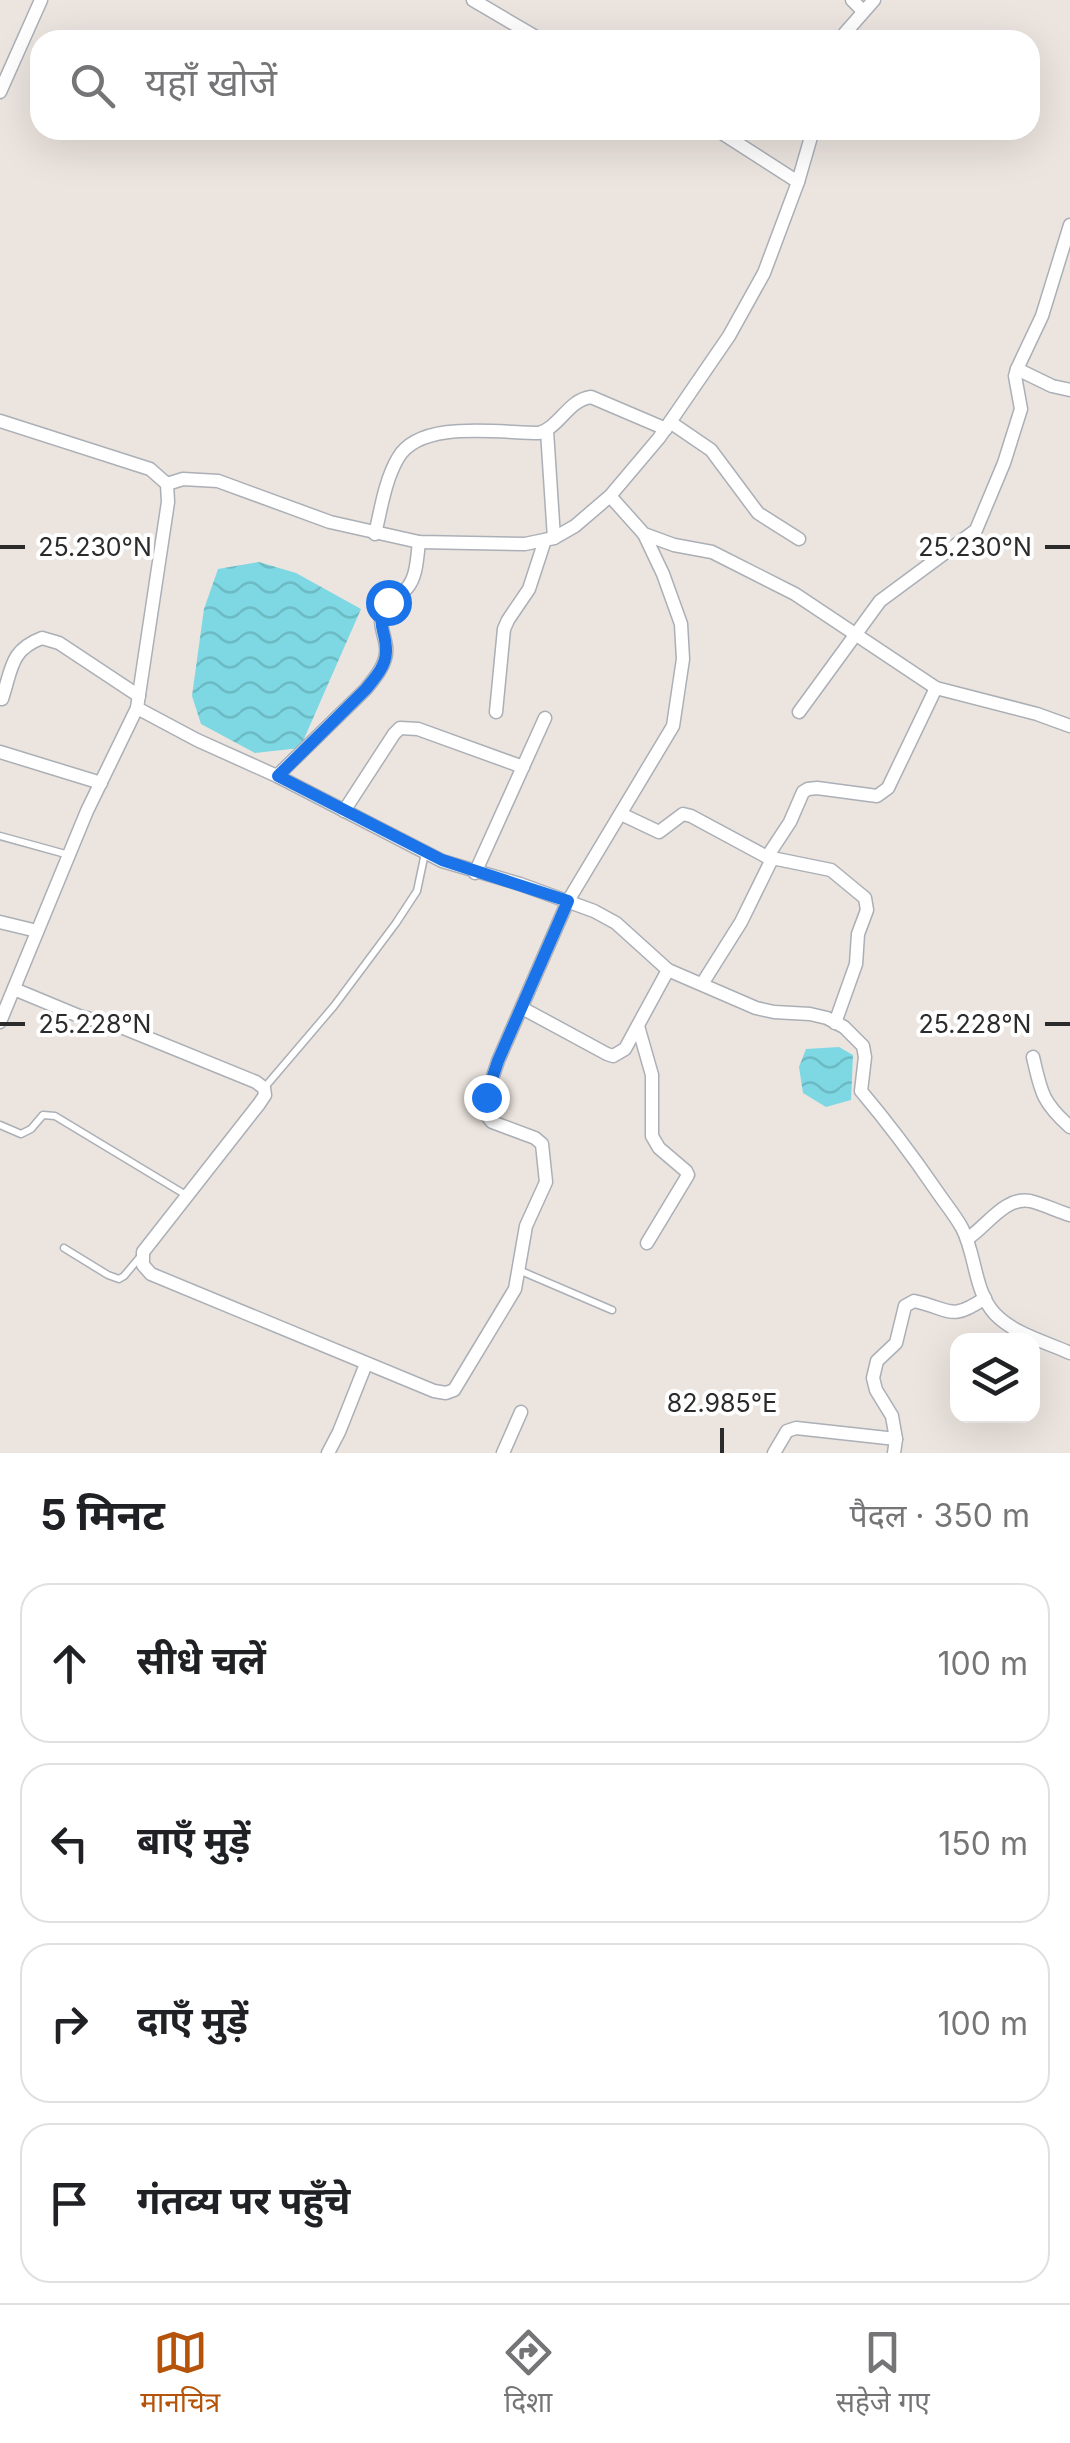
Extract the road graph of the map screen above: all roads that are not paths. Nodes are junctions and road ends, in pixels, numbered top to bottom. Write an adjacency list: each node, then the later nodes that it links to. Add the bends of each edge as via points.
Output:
1 (42, 0): 7 (street)
2 (472, 0): 5 (street)
3 (852, 0): 4 (street)
4 (869, 5): 6 (street)
5 (524, 30)
6 (850, 30)
7 (0, 92)
8 (733, 140): 10 (street)
9 (810, 140): 10 (street)
10 (798, 182): 15 (street, via 764,273)
11 (1070, 225): 12 (street, via 1042,316)
12 (1016, 369): 13 (street); 24 (street, via 1021,409 971,534 888,594)
13 (1070, 390)
14 (0, 421): 17 (street, via 150,469)
15 (668, 425): 16 (street, via 591,397); 18 (street); 22 (street, via 711,450 758,513)
16 (547, 430): 19 (street, via 449,433 410,443 391,475); 21 (street)
17 (166, 484): 19 (street, via 218,481); 27 (street)
18 (610, 496): 20 (street); 21 (street)
19 (375, 534): 23 (street)
20 (644, 534): 24 (street, via 728,559); 37 (street, via 681,624 683,659 673,726)
21 (549, 539): 23 (street); 28 (street, via 504,629)
22 (799, 539)
23 (418, 542): 34 (street, via 410,584 383,610 387,649 378,674)
24 (855, 633): 25 (street); 29 (street)
25 (936, 688): 31 (street); 41 (street, via 888,788 877,796 808,788)
26 (2, 698): 27 (street, via 20,650 42,638 59,643)
27 (138, 702): 34 (street, via 197,740); 35 (street)
28 (496, 712)
29 (799, 712)
30 (545, 718): 33 (street)
31 (1070, 726)
32 (0, 752): 35 (street)
33 (523, 767): 36 (street, via 400,728); 42 (street)
34 (278, 776): 36 (street)
35 (101, 783): 40 (street)
36 (344, 810): 39 (street)
37 (620, 814): 41 (street, via 659,832 683,814 691,816); 43 (street)
38 (0, 836): 40 (lane)
39 (425, 853): 42 (street); 54 (lane, via 417,891 396,923)
40 (69, 855): 45 (street)
41 (769, 858): 47 (street, via 742,922); 51 (street, via 831,870 865,898 856,964)
42 (475, 872): 43 (street)
43 (568, 901): 46 (street, via 616,923); 49 (street)
44 (0, 922): 45 (street)
45 (37, 932): 48 (street)
46 (668, 970): 47 (street); 52 (street)
47 (702, 984): 51 (street, via 756,1008)
48 (14, 988): 50 (street); 54 (street)
49 (522, 1008): 52 (street, via 614,1056); 63 (street, via 484,1107 492,1122 535,1138 544,1152 546,1182 526,1226)
50 (0, 1022)
51 (835, 1023): 59 (street, via 863,1046 861,1091 961,1227)
52 (638, 1026): 60 (street, via 652,1075 652,1136 688,1175)
53 (1033, 1057): 56 (street, via 1041,1095)
54 (264, 1088): 57 (street, via 260,1104)
55 (0, 1125): 57 (lane, via 21,1134 43,1115 55,1116)
56 (1070, 1127)
57 (187, 1196): 62 (street)
58 (1070, 1215): 59 (street, via 1017,1201)
59 (976, 1233): 64 (street)
60 (647, 1243)
61 (64, 1248): 62 (lane, via 119,1279)
62 (144, 1252): 67 (street, via 151,1274)
63 (519, 1270): 65 (lane); 67 (street, via 516,1289 454,1390 434,1392)
64 (985, 1298): 66 (street, via 1003,1322); 69 (street, via 954,1313 914,1300 905,1306 896,1343 877,1361 873,1378 892,1416)
65 (612, 1310)
66 (1070, 1353)
67 (366, 1364): 70 (street)
68 (521, 1412): 71 (street)
69 (895, 1446): 72 (street, via 791,1429)
70 (328, 1453)
71 (503, 1453)
72 (774, 1453)

